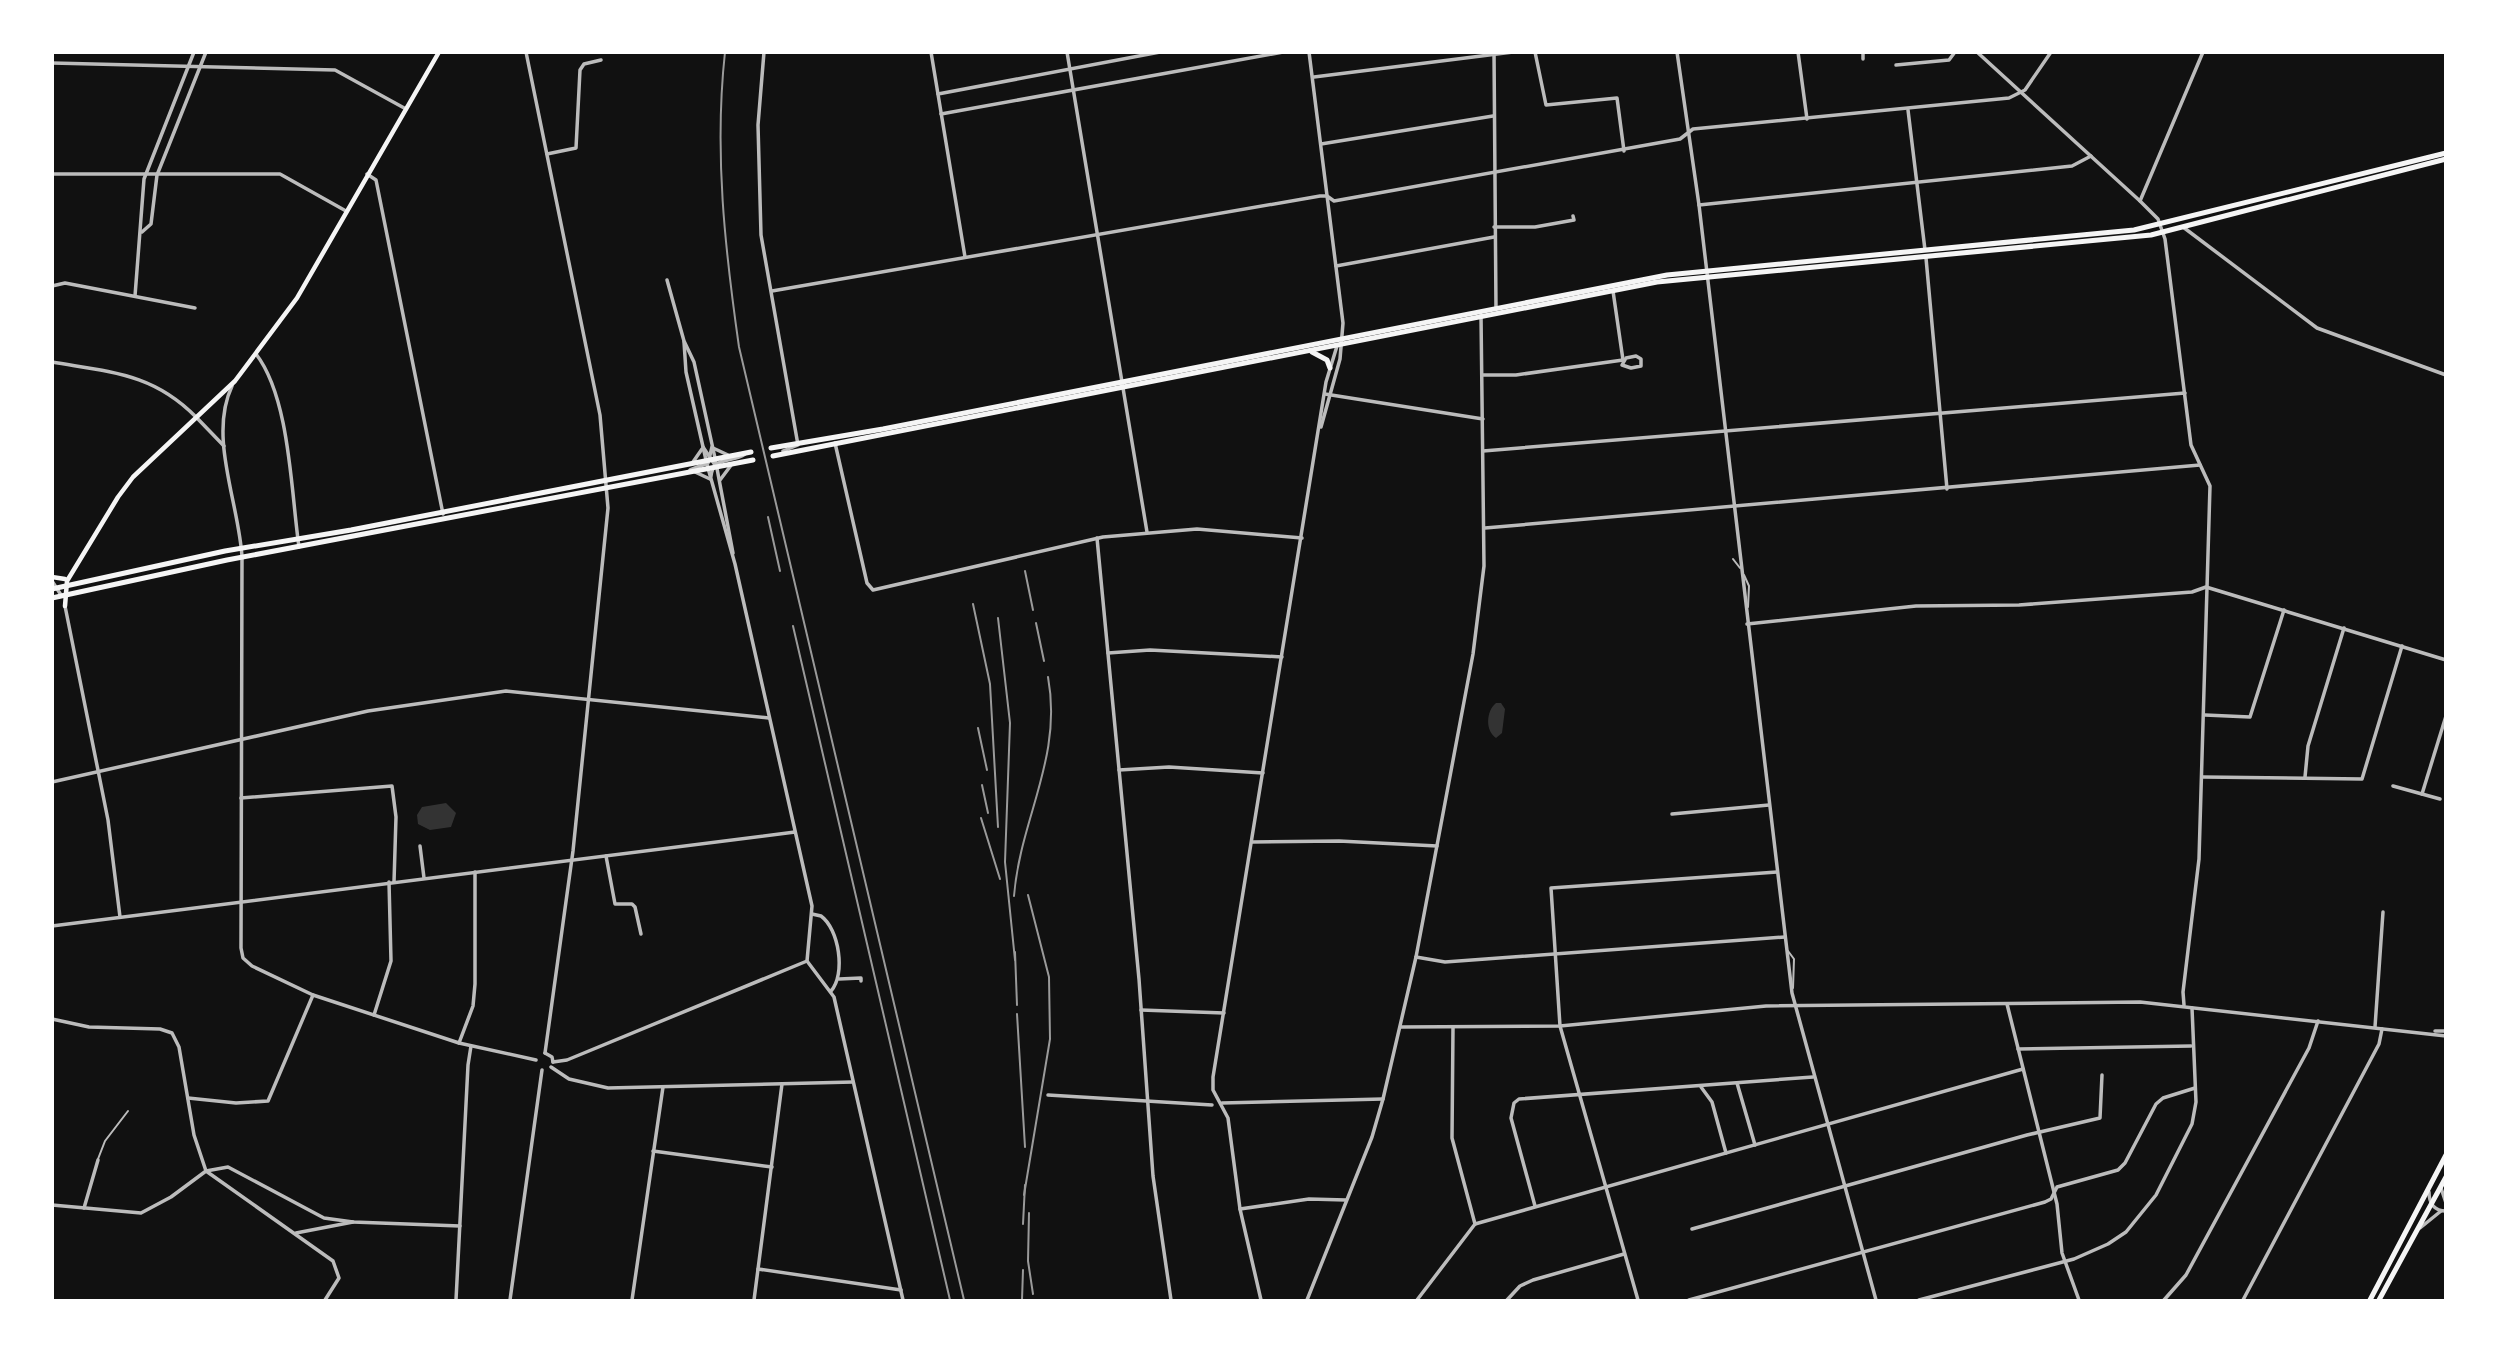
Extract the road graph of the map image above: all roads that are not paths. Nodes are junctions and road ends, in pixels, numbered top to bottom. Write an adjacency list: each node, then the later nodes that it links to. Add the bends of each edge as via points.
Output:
1 (194, 52): 24 (street)
2 (206, 52): 25 (street)
3 (439, 52): 32 (main road)
4 (526, 52): 41 (street)
5 (764, 52): 69 (street, via 758,183 765,270)
6 (931, 52): 31 (street)
7 (1067, 52): 27 (street)
8 (1160, 52): 27 (street)
9 (1283, 52): 29 (street)
10 (1309, 52): 28 (street)
11 (1513, 52): 20 (street)
12 (1535, 52): 39 (street, via 1546,105 1617,98)
13 (1677, 52): 37 (street)
14 (1798, 52): 36 (street)
15 (1863, 52): 21 (street)
16 (1955, 52): 26 (street, via 1949,60)
17 (1977, 52): 30 (street)
18 (2051, 52): 30 (street)
19 (2203, 52): 51 (street)
20 (1493, 54): 28 (street); 35 (street)
21 (1863, 59)
22 (601, 60): 41 (street, via 580,69 576,148)
23 (52, 63): 24 (street)
24 (190, 65): 25 (street); 47 (street)
25 (201, 65): 32 (street, via 335,70); 48 (street)
26 (1896, 65)
27 (1069, 70): 29 (street); 31 (street)
28 (1313, 77): 38 (street)
29 (1073, 90): 34 (street); 60 (street)
30 (2022, 93): 33 (street); 42 (street)
31 (938, 94): 34 (street)
32 (406, 108): 46 (main road)
33 (1908, 110): 36 (street); 49 (street)
34 (941, 114): 63 (street)
35 (1493, 116): 38 (street); 44 (street)
36 (1807, 119): 37 (street, via 1693,128)
37 (1688, 134): 39 (street); 52 (street)
38 (1321, 144): 50 (street)
39 (1623, 151): 44 (street)
40 (2445, 153): 55 (highway)
41 (547, 154): 112 (street, via 600,415)
42 (2091, 156): 49 (street, via 2072,166); 51 (street)
43 (2445, 159): 57 (highway)
44 (1492, 172): 50 (street, via 1334,201); 56 (street)
45 (52, 174): 47 (street)
46 (367, 174): 53 (main road); 115 (street, via 376,180)
47 (145, 175): 48 (street); 58 (street)
48 (157, 175): 53 (street, via 280,174); 58 (street, via 151,224)
49 (1917, 182): 52 (street); 62 (street)
50 (1327, 196): 60 (street); 64 (street)
51 (2140, 201): 55 (street)
52 (1699, 205): 65 (street)
53 (346, 211): 77 (main road, via 297,298)
54 (1573, 216): 56 (street, via 1574,220 1535,227)
55 (2161, 225): 59 (street); 62 (highway)
56 (1494, 227): 61 (street)
57 (2183, 228): 59 (highway); 82 (street, via 2316,328)
58 (142, 232): 70 (street)
59 (2164, 232): 62 (highway); 85 (street)
60 (1097, 233): 63 (street); 84 (street)
61 (1494, 237): 64 (street); 72 (street)
62 (1925, 254): 65 (highway); 88 (street)
63 (965, 257): 69 (street)
64 (1336, 266): 75 (street)
65 (1705, 275): 68 (highway); 72 (highway, via 1639,280); 91 (street)
66 (667, 280): 74 (street)
67 (52, 286): 70 (street, via 65,283)
68 (1613, 290): 72 (highway); 78 (street)
69 (772, 291): 94 (street)
70 (135, 296): 71 (street)
71 (195, 308)
72 (1496, 313): 73 (highway)
73 (1481, 316): 75 (highway); 81 (street)
74 (684, 341): 96 (street, via 686,372); 97 (street, via 694,362)
75 (1340, 344): 76 (highway); 80 (street); 84 (highway); 87 (street)
76 (1312, 352): 80 (highway, via 1327,360); 84 (highway)
77 (256, 354): 83 (main road); 121 (street, via 267,371 285,436)
78 (1623, 360): 78 (street, via 1622,365 1641,366 1636,356); 81 (street, via 1516,375)
79 (52, 362): 89 (street, via 138,377 181,401)
80 (1330, 368): 86 (street)
81 (1483, 375): 90 (street)
82 (2445, 375)
83 (235, 381): 89 (main road); 98 (street, via 223,413)
84 (1123, 386): 92 (highway); 95 (highway); 118 (street)
85 (2185, 393): 88 (street); 108 (street, via 2191,445)
86 (1325, 394): 87 (street); 93 (street)
87 (1331, 395): 90 (street); 93 (street)
88 (1943, 413): 91 (street); 113 (street)
89 (196, 417): 98 (street); 128 (main road, via 133,477)
90 (1483, 419): 100 (street)
91 (1724, 432): 100 (street); 114 (street)
92 (834, 438): 94 (highway); 95 (street)
93 (1318, 438): 120 (street)
94 (798, 443): 99 (highway); 103 (street)
95 (836, 445): 103 (highway); 119 (street, via 871,590)
96 (703, 447): 105 (street); 106 (street)
97 (712, 447): 102 (street); 106 (street)
98 (225, 448): 122 (street)
99 (771, 448)
100 (1483, 451): 117 (street)
101 (748, 452): 102 (highway); 106 (street)
102 (730, 456): 106 (highway)
103 (774, 456)
104 (753, 460): 107 (highway)
105 (693, 462): 106 (highway); 112 (highway)
106 (711, 464): 107 (highway); 109 (highway); 110 (street); 111 (street)
107 (732, 464): 111 (street)
108 (2200, 465): 113 (street); 129 (street, via 2210,486)
109 (687, 472): 110 (street, via 699,472); 112 (highway)
110 (711, 481): 124 (street)
111 (720, 482): 124 (street)
112 (607, 484): 115 (highway); 116 (highway); 141 (street)
113 (1947, 489): 114 (street)
114 (1733, 507): 117 (street); 126 (street)
115 (442, 512): 116 (street); 121 (highway)
116 (443, 520): 121 (highway)
117 (1485, 528): 161 (street, via 1481,601)
118 (1147, 532): 119 (street); 120 (street, via 1209,530)
119 (1097, 538): 138 (street)
120 (1302, 538): 139 (street)
121 (299, 543): 122 (highway); 123 (highway)
122 (241, 548): 123 (street); 128 (highway)
123 (242, 558): 130 (highway); 145 (street)
124 (733, 558): 144 (street)
125 (1733, 559): 126 (lane)
126 (1741, 568): 135 (street)
127 (52, 579): 128 (main road); 128 (street)
128 (63, 585): 130 (main road); 131 (main road)
129 (2206, 587): 134 (street); 135 (street, via 2192,592 2019,605 1916,606); 142 (street)
130 (78, 593): 131 (highway)
131 (63, 596): 132 (highway); 133 (main road)
132 (52, 598)
133 (65, 606): 147 (street)
134 (2284, 610): 136 (street); 142 (street, via 2250,717)
135 (1747, 624): 156 (street)
136 (2344, 628): 137 (street); 150 (street, via 2308,746)
137 (2402, 646): 140 (street); 150 (street, via 2362,779)
138 (1108, 653): 139 (street, via 1161,650); 146 (street)
139 (1282, 657): 148 (street)
140 (2445, 660)
141 (588, 699): 144 (street); 145 (street, via 506,691 368,711); 163 (street)
142 (2206, 715): 149 (street)
143 (2445, 716): 153 (street)
144 (769, 718): 158 (street)
145 (240, 739): 147 (street); 154 (street)
146 (1119, 770): 148 (street, via 1169,767); 186 (street)
147 (97, 772): 151 (street); 171 (street, via 115,861)
148 (1264, 773): 159 (street)
149 (2203, 777): 150 (street); 183 (street, via 2200,859)
150 (2305, 777)
151 (52, 782)
152 (2393, 786): 153 (street)
153 (2422, 794): 155 (street)
154 (241, 798): 167 (street, via 392,786 396,817); 168 (street)
155 (2440, 799)
156 (1769, 805): 157 (street); 165 (street)
157 (1672, 814)
158 (795, 832): 162 (street); 170 (street)
159 (1252, 842): 161 (street); 187 (street)
160 (419, 846): 166 (street)
161 (1437, 846): 176 (street)
162 (606, 856): 163 (street); 173 (street, via 615,904 635,907)
163 (572, 860): 164 (street); 201 (street)
164 (474, 872): 166 (street); 197 (street, via 475,984)
165 (1777, 872): 174 (street); 175 (street, via 1551,888)
166 (424, 878): 167 (street)
167 (392, 882): 168 (street); 188 (street, via 391,961)
168 (241, 901): 171 (street); 181 (street, via 241,948 247,962)
169 (2383, 912): 193 (street)
170 (812, 914): 177 (street); 178 (street, via 821,916 831,928)
171 (120, 917): 172 (street)
172 (52, 926)
173 (641, 934)
174 (1785, 937): 175 (street); 184 (street)
175 (1556, 954): 176 (street, via 1446,962); 191 (street)
176 (1416, 957): 192 (street)
177 (807, 961): 180 (street); 203 (street)
178 (839, 979): 179 (street); 180 (street)
179 (861, 981)
180 (831, 991): 208 (street)
181 (313, 995): 188 (street); 216 (street, via 268,1101)
182 (2007, 1004): 183 (street); 184 (street); 200 (street)
183 (2184, 1005): 185 (street)
184 (1795, 1006): 191 (street); 207 (street)
185 (2192, 1007): 190 (street); 199 (street)
186 (1141, 1010): 187 (street); 218 (street)
187 (1224, 1013): 219 (street, via 1213,1079 1213,1090)
188 (374, 1015): 197 (street)
189 (52, 1018): 216 (street, via 89,1027 172,1033)
190 (2318, 1021): 193 (street); 272 (street, via 2309,1048 2186,1275)
191 (1560, 1026): 195 (street); 215 (street)
192 (1401, 1027): 195 (street); 217 (street)
193 (2375, 1027): 194 (street)
194 (2382, 1027): 196 (street); 273 (street, via 2379,1044)
195 (1453, 1028): 246 (street, via 1452,1138)
196 (2445, 1033)
197 (459, 1043): 198 (street)
198 (471, 1046): 202 (street); 247 (street)
199 (2191, 1046): 200 (street); 213 (street)
200 (2018, 1049): 204 (street)
201 (545, 1053): 202 (street); 203 (street, via 552,1057)
202 (536, 1060): 205 (street)
203 (552, 1065): 205 (street); 212 (street, via 569,1079 599,1086)
204 (2023, 1069): 222 (street); 223 (street)
205 (542, 1070): 258 (street)
206 (2102, 1075): 223 (street, via 2100,1118)
207 (1813, 1077): 209 (street); 222 (street)
208 (853, 1082): 210 (street); 255 (street)
209 (1737, 1083): 211 (street); 224 (street)
210 (782, 1084): 212 (street); 229 (street)
211 (1701, 1086): 215 (street); 226 (street, via 1712,1102)
212 (663, 1087): 225 (street)
213 (2195, 1088): 236 (street, via 2157,1104 2118,1170 2057,1187); 253 (street, via 2192,1124 2146,1209 2108,1244)
214 (1048, 1095): 218 (street)
215 (1579, 1095): 235 (street); 241 (street, via 1519,1099 1512,1109)
216 (188, 1098): 230 (street)
217 (1384, 1099): 219 (street); 237 (street)
218 (1147, 1100): 220 (street); 262 (street)
219 (1222, 1103): 243 (street)
220 (1212, 1105)
221 (128, 1111): 228 (lane)
222 (1826, 1125): 224 (street); 233 (street)
223 (2039, 1133): 233 (street); 236 (street)
224 (1755, 1144): 226 (street)
225 (653, 1151): 229 (street); 259 (street)
226 (1726, 1153): 235 (street)
227 (2445, 1155): 234 (highway)
228 (97, 1160): 242 (street)
229 (772, 1167): 254 (street)
230 (206, 1171): 242 (street, via 144,1212); 245 (street, via 232,1168 319,1216); 250 (street)
231 (2445, 1177): 232 (highway)
232 (2442, 1184): 238 (street); 239 (highway)
233 (1845, 1186): 248 (street); 251 (street)
234 (2428, 1186): 239 (street); 274 (highway)
235 (1604, 1187): 241 (street); 252 (street)
236 (2054, 1192): 251 (street, via 2045,1202); 253 (street)
237 (1346, 1200): 243 (street, via 1309,1199); 264 (street)
238 (2445, 1203)
239 (2431, 1204): 244 (street); 249 (highway)
240 (52, 1205): 242 (street)
241 (1535, 1206): 246 (street)
242 (84, 1208)
243 (1240, 1209): 263 (street)
244 (2443, 1211): 249 (street)
245 (353, 1222): 247 (street); 250 (street)
246 (1475, 1224): 265 (street)
247 (460, 1226): 257 (street)
248 (1692, 1229)
249 (2416, 1231): 275 (highway)
250 (296, 1233): 256 (street, via 338,1267 338,1281)
251 (1862, 1253): 268 (street); 269 (street)
252 (1624, 1254): 266 (street, via 1533,1280); 267 (street)
253 (2066, 1260): 270 (street); 271 (street)
254 (758, 1269): 255 (street); 260 (street)
255 (901, 1290): 261 (street)
256 (325, 1300)
257 (456, 1300)
258 (510, 1300)
259 (632, 1300)
260 (754, 1300)
261 (903, 1300)
262 (1171, 1300)
263 (1261, 1300)
264 (1307, 1300)
265 (1417, 1300)
266 (1507, 1300)
267 (1638, 1300)
268 (1689, 1300)
269 (1876, 1300)
270 (1919, 1300)
271 (2079, 1300)
272 (2164, 1300)
273 (2244, 1300)
274 (2370, 1300)
275 (2379, 1300)

